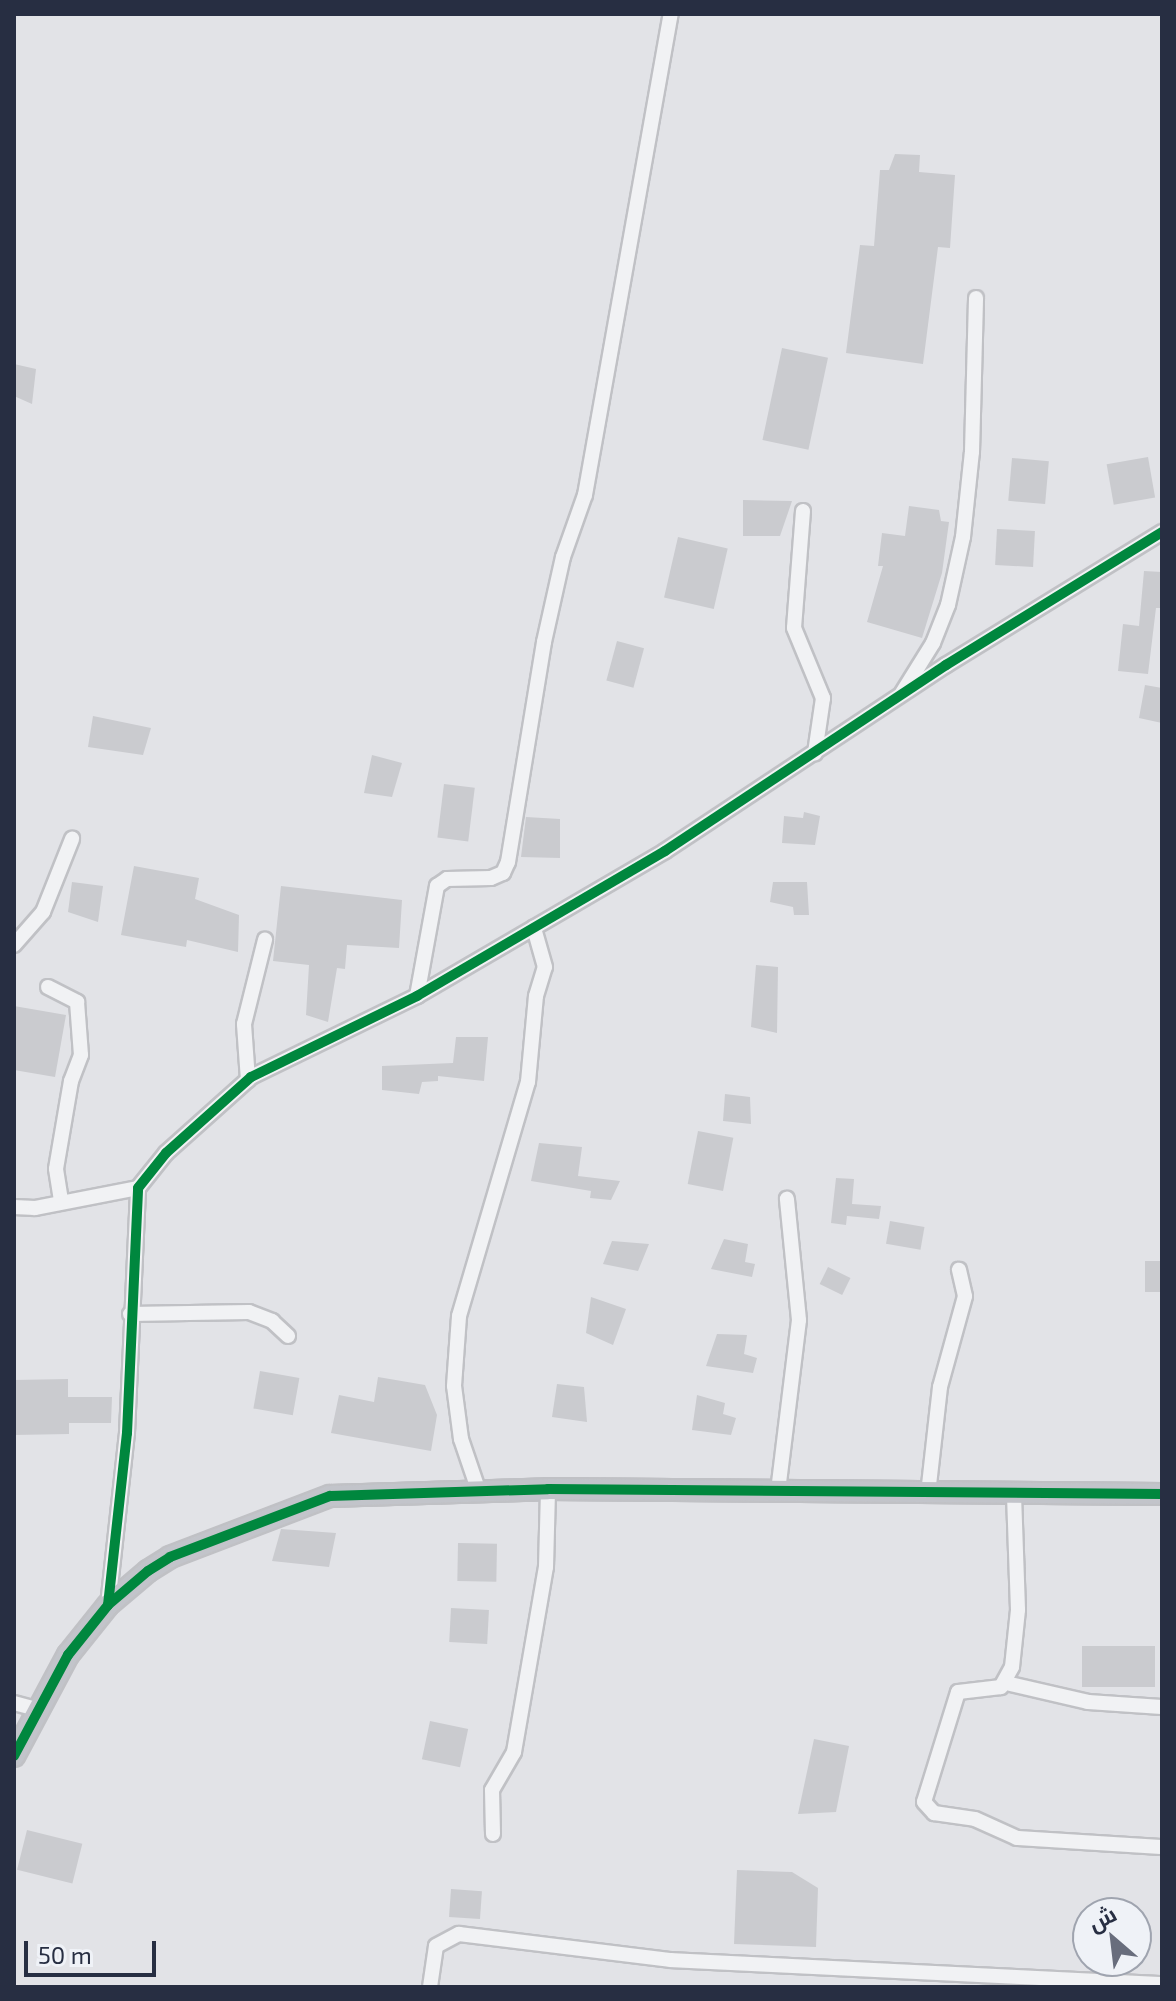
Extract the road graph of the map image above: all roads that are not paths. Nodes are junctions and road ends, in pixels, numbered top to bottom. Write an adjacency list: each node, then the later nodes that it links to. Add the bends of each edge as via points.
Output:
1 (671, 14): 12 (street, via 585,495 563,557 544,642 508,862 503,873 491,878 447,879 437,886)
2 (976, 298): 5 (street, via 972,452 963,537 933,643)
3 (803, 511): 6 (street, via 794,628 823,698)
4 (1162, 532): 5 (street)
5 (900, 697): 6 (street)
6 (815, 753): 8 (street)
7 (72, 839): 10 (street, via 43,912)
8 (534, 928): 12 (street); 21 (street, via 545,967 536,996 528,1082 459,1316 454,1386 461,1439)
9 (265, 940): 13 (street, via 244,1024)
10 (14, 945)
11 (48, 987): 16 (street, via 77,1002 81,1055 71,1081 56,1169)
12 (417, 996): 13 (street)
13 (248, 1080): 14 (street, via 175,1144)
14 (138, 1188): 16 (street); 19 (street)
15 (787, 1199): 23 (street, via 799,1320)
16 (61, 1202): 17 (street)
17 (14, 1207)
18 (959, 1270): 24 (street, via 965,1296 937,1401)
19 (130, 1314): 20 (street, via 249,1312); 27 (street, via 127,1433)
20 (288, 1336)
21 (478, 1489): 22 (street); 27 (street, via 330,1496 170,1557)
22 (548, 1489): 23 (street); 33 (street, via 546,1567 514,1752 492,1790)
23 (778, 1491): 24 (street)
24 (928, 1494): 26 (street)
25 (1162, 1494): 26 (street)
26 (1014, 1495): 28 (street, via 1017,1637)
27 (108, 1605): 31 (street, via 68,1655)
28 (1006, 1683): 30 (street, via 1088,1702); 34 (street, via 994,1690 958,1692 924,1793 930,1811 975,1819 1017,1838)
29 (14, 1703): 31 (street)
30 (1162, 1707)
31 (36, 1709): 32 (street)
32 (14, 1756)
33 (493, 1834)
34 (1162, 1847)
35 (1162, 1984): 36 (street, via 671,1960 459,1934 436,1946)
36 (430, 1987)

